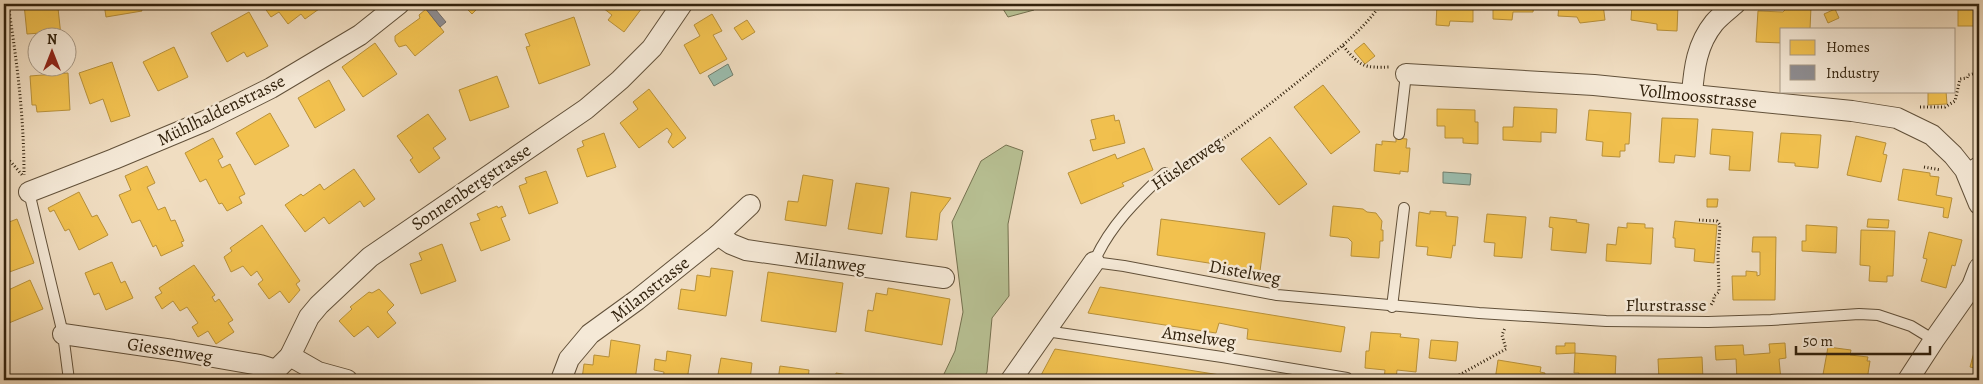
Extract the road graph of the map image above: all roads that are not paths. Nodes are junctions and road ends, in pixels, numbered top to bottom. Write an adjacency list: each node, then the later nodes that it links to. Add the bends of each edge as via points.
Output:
1 (399, 4): 9 (street, Mühlhaldenstrasse, via 360,35 317,62 205,121 141,148)
2 (682, 4): 21 (street, Sonnenbergstrasse, via 652,48 586,109 370,257 314,311)
3 (1735, 4): 5 (street, via 1714,23 1701,44 1695,62)
4 (1406, 74): 5 (street, Vollmoosstrasse); 6 (lane)
5 (1692, 94): 7 (street, Vollmoosstrasse, via 1896,118 1932,135 1953,155)
6 (1398, 134)
7 (1972, 165): 10 (street, Vollmoosstrasse)
8 (1165, 174): 14 (lane, Hüslenweg, via 1138,198 1102,244)
9 (26, 185): 19 (lane)
10 (1979, 204)
11 (750, 205): 13 (street, Milanstrasse)
12 (1404, 208): 17 (lane)
13 (718, 235): 16 (street, Milanweg, via 746,250); 25 (street, Milanstrasse, via 590,334 570,359)
14 (1094, 262): 17 (lane, Distelweg, via 1277,295); 18 (street, Hüslenweg)
15 (1979, 268): 20 (street, via 1972,286)
16 (944, 278)
17 (1392, 306): 20 (lane, Flurstrasse, via 1606,321 1717,322 1878,315 1911,326)
18 (1046, 331): 22 (lane, Amselweg); 26 (street, Hüslenweg)
19 (63, 334): 21 (street, Giessenweg); 23 (lane)
20 (1934, 340): 27 (street)
21 (279, 368): 24 (street, Giessenweg, via 318,372)
22 (1347, 378)
23 (69, 380)
24 (347, 380)
25 (560, 380)
26 (1011, 380)
27 (1908, 380)

